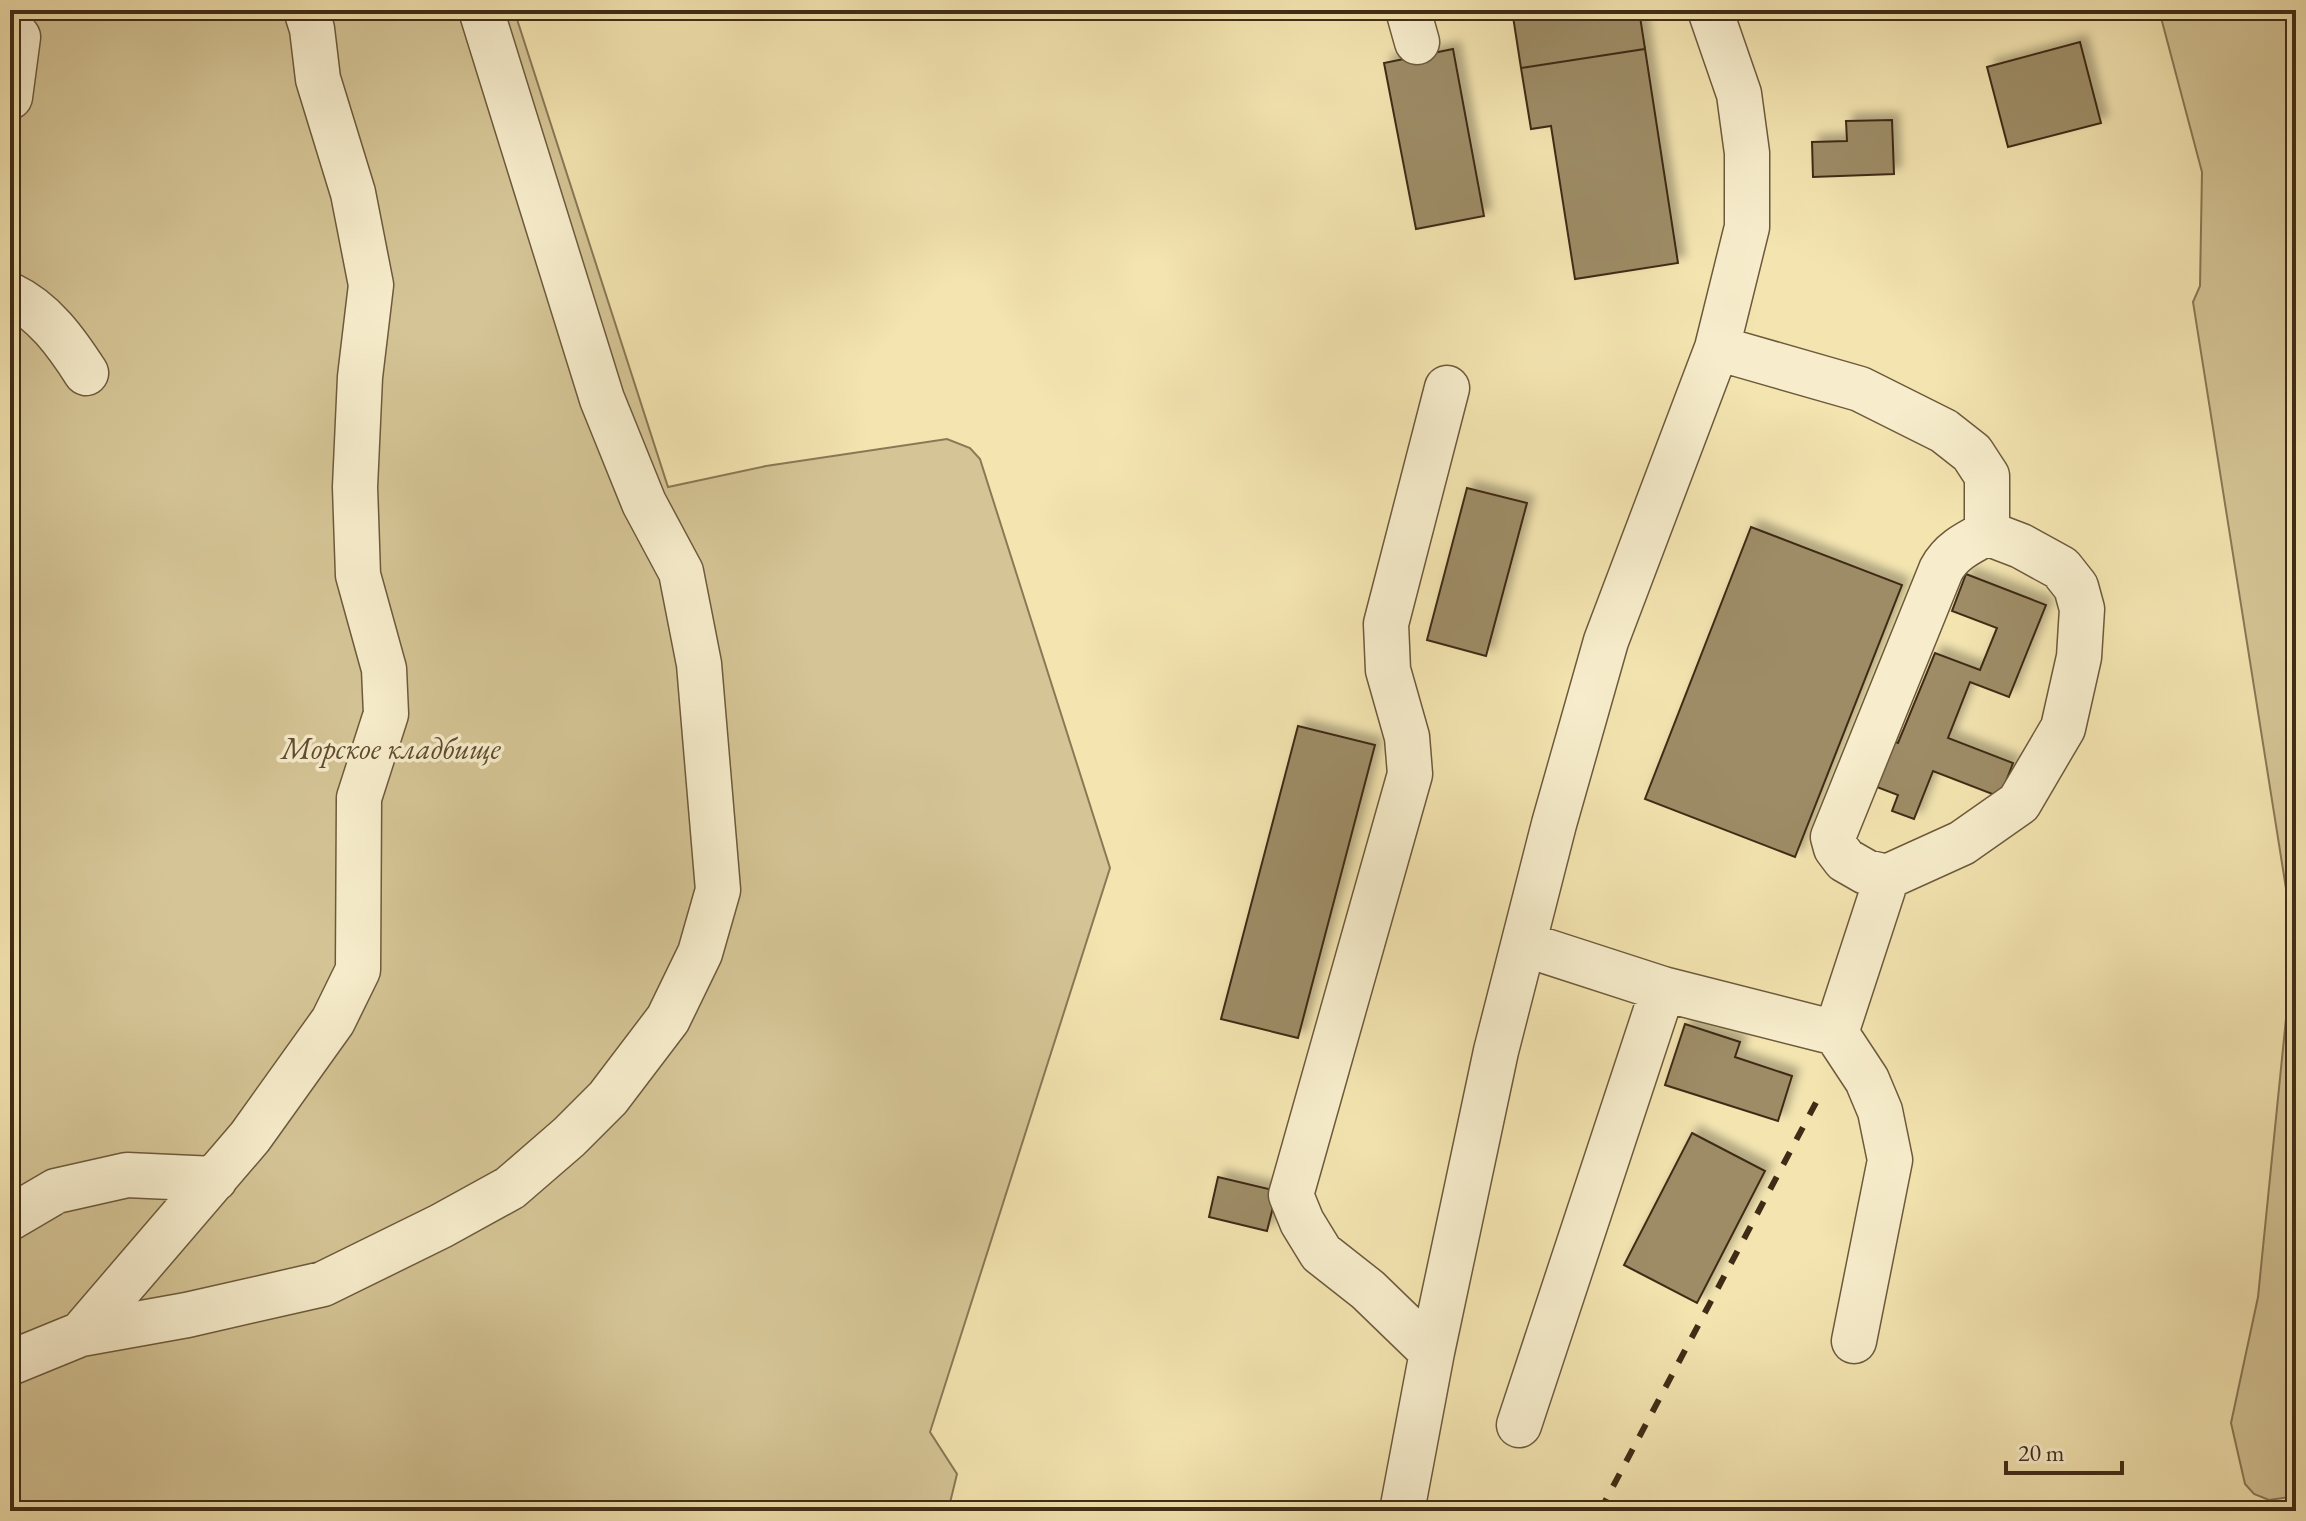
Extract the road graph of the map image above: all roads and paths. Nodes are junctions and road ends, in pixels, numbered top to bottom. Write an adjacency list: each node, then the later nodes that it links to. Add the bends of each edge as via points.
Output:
1 (306, 10): 15 (street, via 318,79 353,193 371,285 360,377 355,502 358,575 384,669 386,714 359,798 358,970 333,1021)
2 (481, 10): 17 (street, via 602,399 644,503 681,572 699,664 718,890 700,953 668,1019 608,1098 510,1188 323,1284)
3 (1710, 10): 7 (street, via 1739,94 1747,153 1747,227)
4 (18, 37): 5 (street)
5 (10, 97)
6 (10, 295): 8 (street, via 62,335)
7 (1717, 348): 10 (street, via 1860,389 1944,431 1972,453 1987,476); 12 (street, via 1606,641)
8 (86, 373)
9 (1447, 388): 19 (street, via 1386,624 1388,670 1407,737 1410,774 1291,1195 1321,1253)
10 (1987, 533): 11 (street, via 1946,559 1833,837 1845,860); 11 (street, via 2061,568 2076,587 2082,609 2079,657 2063,728 2019,803 1962,843)
11 (1887, 877): 14 (street)
12 (1524, 944): 13 (street); 19 (street)
13 (1663, 989): 14 (street); 21 (street)
14 (1836, 1033): 18 (street, via 1867,1080 1890,1160)
15 (215, 1179): 16 (street, via 127,1175 56,1191); 17 (street)
16 (10, 1218)
17 (81, 1334): 20 (street)
18 (1854, 1341)
19 (1432, 1352): 22 (street)
20 (10, 1363)
21 (1519, 1425)
22 (1402, 1511)

